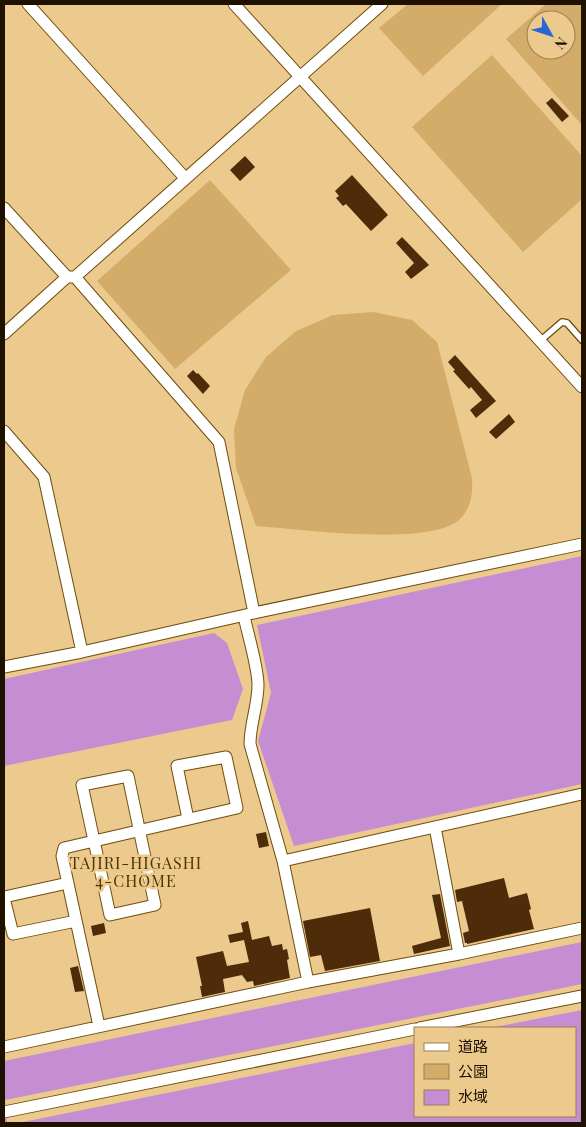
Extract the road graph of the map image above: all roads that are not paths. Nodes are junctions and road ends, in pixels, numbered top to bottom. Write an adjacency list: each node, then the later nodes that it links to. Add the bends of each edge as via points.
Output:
1 (28, 4): 5 (street)
2 (234, 4): 4 (street)
3 (382, 4): 4 (street)
4 (300, 76): 5 (street); 10 (street)
5 (185, 178): 7 (street)
6 (4, 208): 7 (street)
7 (71, 277): 8 (street); 14 (street, via 219,442)
8 (4, 334)
9 (582, 340): 10 (lane, via 567,323 562,322)
10 (540, 341): 11 (street)
11 (582, 387)
12 (4, 431): 15 (street, via 44,477)
13 (582, 544): 14 (street)
14 (249, 614): 15 (street); 22 (street, via 258,682 250,744)
15 (82, 652): 16 (street)
16 (4, 668)
17 (582, 794): 19 (street)
18 (188, 819): 18 (street, via 177,766 226,757 237,808); 20 (street)
19 (435, 827): 22 (street); 27 (street)
20 (139, 831): 21 (street); 21 (street, via 128,776 82,785); 21 (street, via 155,905 110,915)
21 (93, 841): 23 (street, via 64,848 62,856)
22 (283, 860): 28 (street)
23 (68, 883): 24 (street); 25 (street)
24 (4, 898): 25 (street, via 13,934)
25 (76, 921): 30 (street)
26 (582, 928): 27 (street)
27 (459, 954): 28 (street)
28 (308, 982): 30 (street)
29 (582, 996): 31 (street)
30 (99, 1026): 33 (street)
31 (425, 1027)
32 (414, 1029): 34 (street)
33 (4, 1047)
34 (4, 1112)

